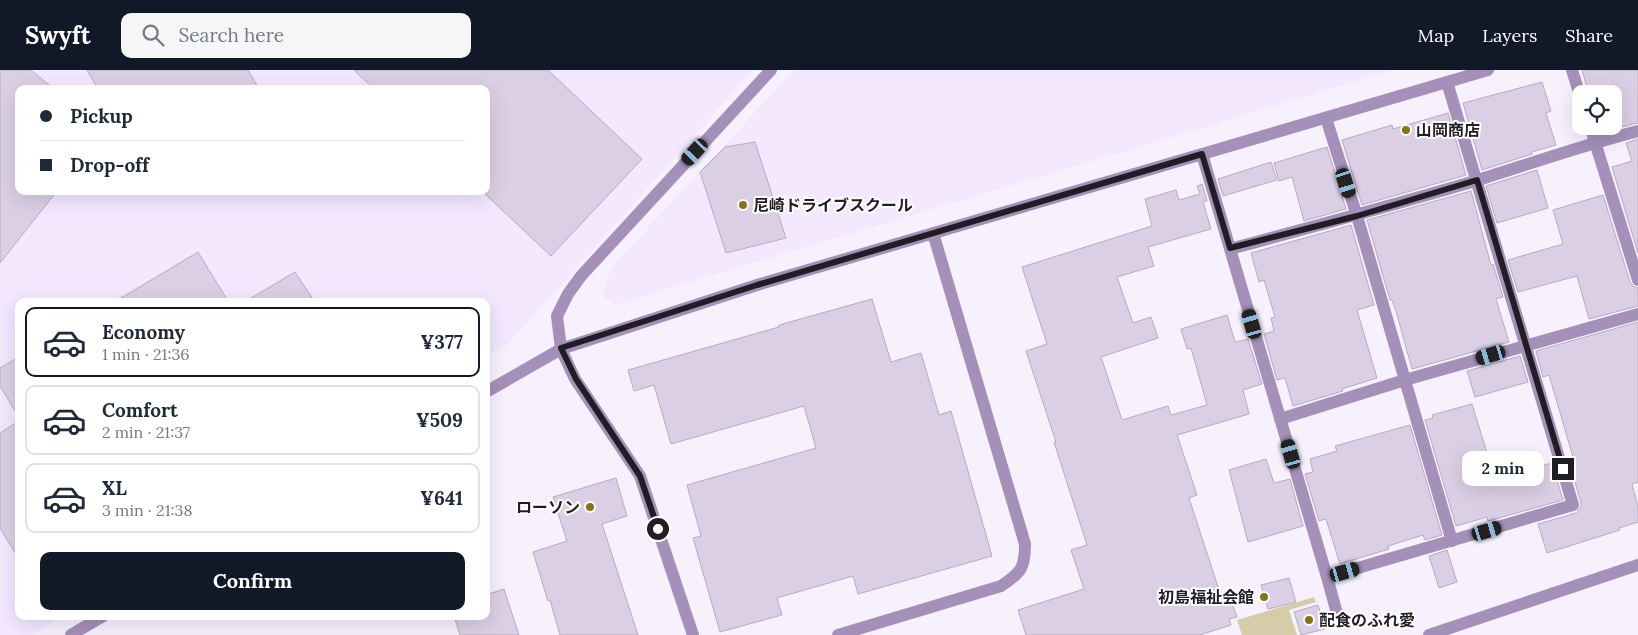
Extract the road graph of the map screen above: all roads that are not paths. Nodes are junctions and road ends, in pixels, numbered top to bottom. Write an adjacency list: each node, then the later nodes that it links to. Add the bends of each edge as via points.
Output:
1 (771, 70): 18 (street, via 581,276 557,316)
2 (1488, 70): 4 (street)
3 (1572, 70): 5 (street)
4 (1447, 82): 6 (street); 11 (street)
5 (1577, 85)
6 (1326, 118): 10 (street); 12 (street)
7 (1638, 131): 9 (street)
8 (1593, 135): 9 (street)
9 (1595, 142): 11 (street); 15 (street)
10 (1202, 154): 13 (street); 14 (street)
11 (1477, 180): 12 (street); 17 (street)
12 (1357, 216): 14 (street); 19 (street)
13 (933, 233): 18 (street); 29 (street, via 1025,544 1025,561 1017,576 1001,586)
14 (1230, 248): 21 (street)
15 (1638, 280)
16 (1638, 314): 17 (street)
17 (1526, 344): 19 (street); 22 (street, via 1573,505)
18 (561, 348): 20 (street); 28 (street, via 576,379 640,476)
19 (1405, 380): 21 (street); 22 (street)
20 (490, 390)
21 (1280, 419): 24 (street)
22 (1452, 541): 24 (street)
23 (1638, 565): 30 (street)
24 (1327, 577): 25 (street)
25 (1338, 618)
26 (96, 620): 27 (street)
27 (71, 635)
28 (693, 635)
29 (838, 635)
30 (1429, 635)

